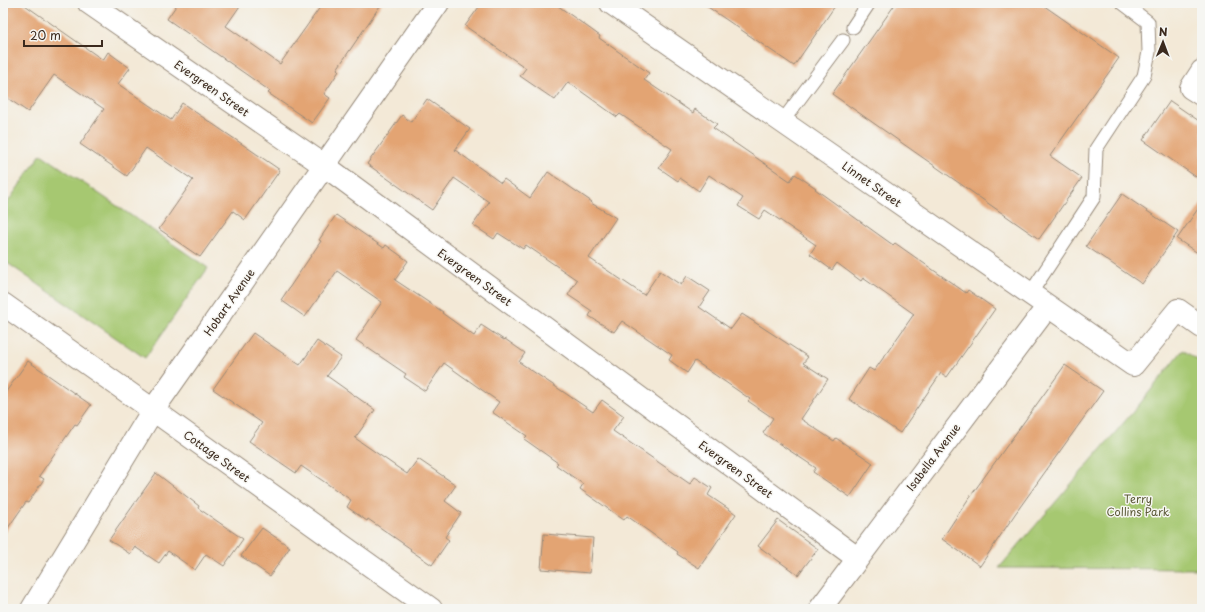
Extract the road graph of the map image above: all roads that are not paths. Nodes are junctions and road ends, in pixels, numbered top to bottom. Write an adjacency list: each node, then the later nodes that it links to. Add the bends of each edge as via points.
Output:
1 (89, 3): 11 (street, Evergreen Street)
2 (438, 3): 11 (street, Hobart Avenue)
3 (611, 3): 10 (street, Linnet Street)
4 (869, 3): 6 (lane)
5 (1123, 3): 12 (lane, via 1148,22 1149,52 1144,76 1096,149 1094,198)
6 (853, 27)
7 (843, 40): 10 (lane)
8 (1202, 71): 9 (street, via 1191,88)
9 (1202, 95)
10 (782, 122): 12 (street, Linnet Street)
11 (325, 166): 15 (street, Hobart Avenue); 16 (street, Evergreen Street)
12 (1039, 300): 14 (street, Linnet Street, via 1133,365 1178,310); 16 (street, Isabella Avenue)
13 (3, 304): 15 (street, Cottage Street)
14 (1202, 327)
15 (153, 410): 17 (street, Hobart Avenue); 18 (street, Cottage Street)
16 (857, 558): 19 (street, Isabella Avenue)
17 (32, 609)
18 (431, 609)
19 (820, 609)

